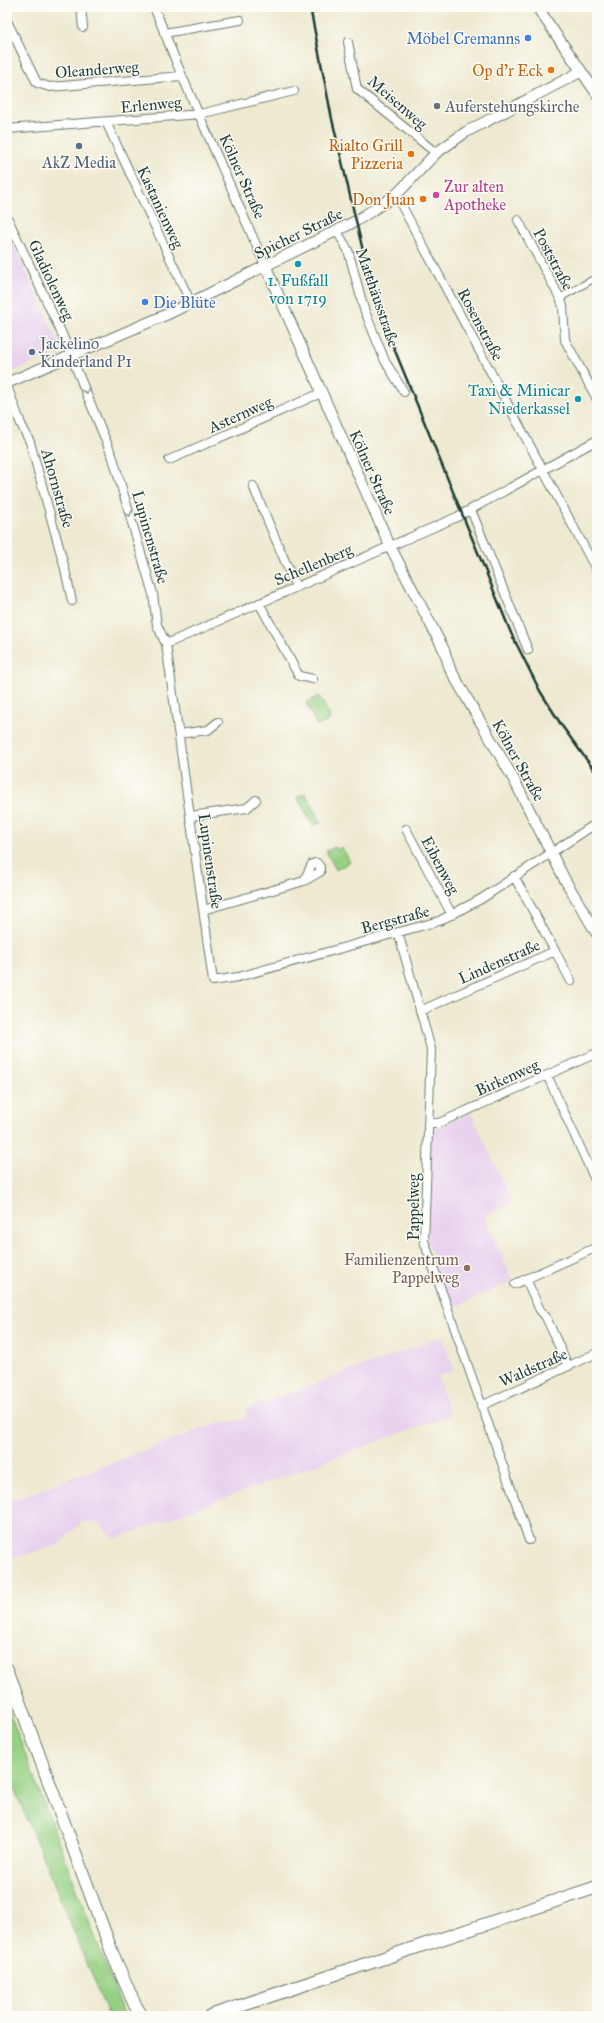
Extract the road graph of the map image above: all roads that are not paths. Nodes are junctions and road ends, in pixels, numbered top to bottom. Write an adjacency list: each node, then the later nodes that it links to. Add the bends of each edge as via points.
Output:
1 (81, 7): 6 (street)
2 (154, 7): 7 (street, Kölner Straße)
3 (537, 7): 9 (street)
4 (240, 20): 7 (street)
5 (7, 21): 10 (street, Oleanderweg, via 37,83 50,87)
6 (83, 27)
7 (164, 33): 10 (street, Kölner Straße)
8 (348, 42): 16 (street, Meisenweg, via 357,89)
9 (580, 72): 12 (street); 16 (street, Spicher Straße, via 466,132)
10 (182, 76): 13 (street, Kölner Straße)
11 (294, 91): 13 (street, Erlenweg)
12 (597, 94)
13 (200, 114): 14 (street, Erlenweg); 21 (street, Kölner Straße)
14 (106, 122): 15 (street, Erlenweg); 24 (street, Kastanienweg)
15 (7, 129)
16 (436, 153): 17 (street, Spicher Straße)
17 (396, 195): 20 (street, Spicher Straße); 32 (street, Rosenstraße)
18 (7, 217): 25 (street, Gladiolenweg)
19 (518, 220): 23 (street, Poststraße)
20 (337, 231): 21 (street, Spicher Straße); 27 (street, Matthäusstraße, via 348,250 364,309 385,361)
21 (265, 265): 24 (street, Spicher Straße); 28 (street, Kölner Straße)
22 (597, 278): 23 (street)
23 (560, 298): 29 (street, Poststraße, via 563,306 565,340)
24 (191, 303): 25 (street, Spicher Straße)
25 (71, 355): 26 (street, Spicher Straße); 40 (street, Lupinenstraße, one-way to 40, via 113,458 151,587 158,625)
26 (7, 384): 38 (street, Ahornstraße, via 30,442)
27 (404, 392)
28 (321, 393): 31 (street, Asternweg); 35 (street, Kölner Straße)
29 (597, 399)
30 (597, 440): 32 (street, Schellenberg)
31 (169, 460)
32 (543, 469): 34 (street, Schellenberg); 36 (street, Rosenstraße)
33 (252, 486): 37 (street)
34 (470, 510): 35 (street, Schellenberg); 41 (street)
35 (390, 546): 37 (street, Schellenberg); 49 (street, Kölner Straße, via 444,650 450,669)
36 (597, 571)
37 (296, 587): 39 (street, Schellenberg)
38 (72, 601)
39 (260, 603): 40 (street, Schellenberg); 42 (street, via 299,676)
40 (166, 644): 44 (street, Lupinenstraße)
41 (528, 650)
42 (313, 679)
43 (218, 722): 44 (street, via 208,730)
44 (179, 734): 46 (street, Lupinenstraße)
45 (256, 800): 46 (street, via 247,808)
46 (191, 816): 52 (street, Lupinenstraße)
47 (597, 823): 49 (street, Bergstraße)
48 (406, 829): 53 (street, Eibenweg)
49 (552, 852): 50 (street, Bergstraße); 55 (street, Kölner Straße, via 565,880)
50 (514, 876): 53 (street, Bergstraße); 57 (street, Lindenstraße)
51 (304, 881): 52 (street)
52 (203, 910): 56 (street, Lupinenstraße)
53 (452, 915): 54 (street, Bergstraße, via 439,922)
54 (398, 932): 56 (street, Bergstraße, via 238,977 213,981); 59 (street, Pappelweg)
55 (597, 934)
56 (209, 945)
57 (555, 951): 58 (street); 59 (street, Lindenstraße)
58 (571, 981)
59 (420, 1011): 62 (street, Pappelweg, via 431,1049)
60 (597, 1053): 61 (street, Birkenweg)
61 (547, 1075): 62 (street, Birkenweg, via 439,1123); 63 (street)
62 (428, 1123): 69 (street, Pappelweg, via 424,1241)
63 (597, 1184)
64 (597, 1247): 65 (street)
65 (526, 1279): 66 (street); 68 (street)
66 (515, 1284)
67 (597, 1353): 68 (street, Waldstraße)
68 (568, 1366): 69 (street, Waldstraße)
69 (481, 1406): 70 (street, Pappelweg)
70 (529, 1540)
71 (7, 1669): 73 (main road)
72 (597, 1887): 76 (main road)
73 (113, 1955): 74 (main road); 75 (main road)
74 (130, 2016)
75 (142, 2016)
76 (210, 2016)

